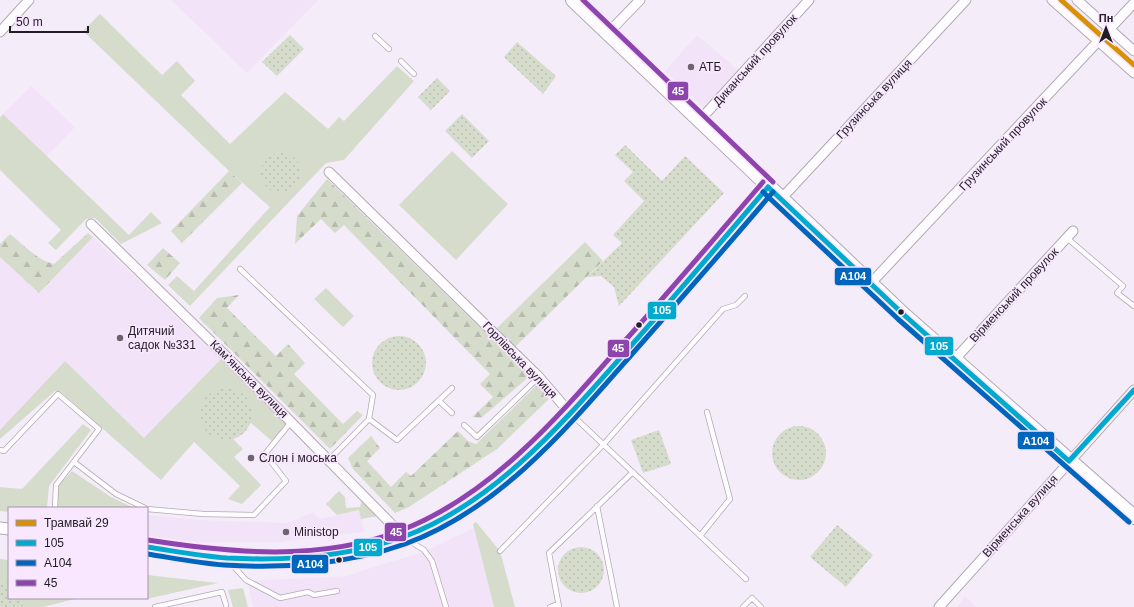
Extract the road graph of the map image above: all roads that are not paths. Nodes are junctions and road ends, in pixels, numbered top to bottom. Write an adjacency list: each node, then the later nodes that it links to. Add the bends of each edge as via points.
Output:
1 (29, 0): 10 (street)
2 (573, 0): 11 (main road)
3 (640, 0): 11 (street)
4 (809, 0): 19 (street, Диканський провулок)
5 (966, 0): 22 (street, Грузинська вулиця)
6 (1052, 0): 13 (street)
7 (1077, 0): 9 (street)
8 (1134, 3): 9 (street, Грузинський провулок)
9 (1110, 29): 13 (street, Грузинський провулок); 15 (street)
10 (0, 32)
11 (608, 33): 19 (main road)
12 (375, 36): 14 (lane)
13 (1099, 42): 17 (street); 26 (street, Грузинський провулок)
14 (389, 49)
15 (1134, 51)
16 (401, 61): 18 (lane)
17 (1134, 73)
18 (414, 74)
19 (700, 120): 21 (main road)
20 (329, 172): 30 (street, Горлівська вулиця)
21 (768, 187): 22 (main road); 36 (street)
22 (782, 199): 26 (main road)
23 (91, 224): 38 (street, Камʼянська вулиця)
24 (1070, 235): 28 (lane, via 1123,286 1117,293); 29 (street, Вірменський провулок)
25 (240, 269): 37 (lane, via 372,395)
26 (870, 284): 29 (main road)
27 (745, 296): 40 (lane, via 736,305 723,309)
28 (1134, 306)
29 (954, 360): 43 (main road)
30 (539, 377): 36 (street, Горлівська вулиця); 39 (lane, via 477,437)
31 (452, 388): 33 (lane)
32 (1134, 390): 43 (street, Вірменська вулиця)
33 (439, 401): 35 (lane); 37 (lane, via 396,440)
34 (707, 412): 51 (lane, via 730,499)
35 (452, 413)
36 (570, 413): 40 (lane, Горлівська вулиця); 52 (street, via 526,456 487,488 453,512)
37 (369, 419): 42 (lane)
38 (291, 422): 42 (street, Камʼянська вулиця); 49 (lane, via 265,454 286,481 254,515 203,514)
39 (464, 425)
40 (603, 445): 45 (lane, Горлівська вулиця); 54 (lane)
41 (0, 450): 44 (lane, via 4,451 58,394 99,429)
42 (329, 460): 52 (street, Камʼянська вулиця)
43 (1069, 461): 50 (main road); 66 (street, Вірменська вулиця)
44 (74, 462): 47 (lane, via 56,485); 48 (lane, via 116,494)
45 (633, 472): 46 (lane); 51 (lane, Горлівська вулиця)
46 (597, 506): 59 (lane, via 549,553); 63 (lane)
47 (55, 507)
48 (144, 507)
49 (148, 508)
50 (1134, 517)
51 (700, 536): 56 (lane, Горлівська вулиця)
52 (404, 537): 55 (street, via 364,548 319,555); 61 (lane, via 424,550 432,561)
53 (148, 547): 55 (street)
54 (500, 551)
55 (226, 558): 57 (lane, via 246,580 280,598 308,592 314,595)
56 (746, 579)
57 (337, 591)
58 (226, 605): 60 (lane, via 222,592)
59 (559, 605): 62 (lane)
60 (156, 607)
61 (446, 607)
62 (550, 607)
63 (617, 607)
64 (743, 607): 65 (lane, via 752,598)
65 (761, 607)
66 (939, 607)

